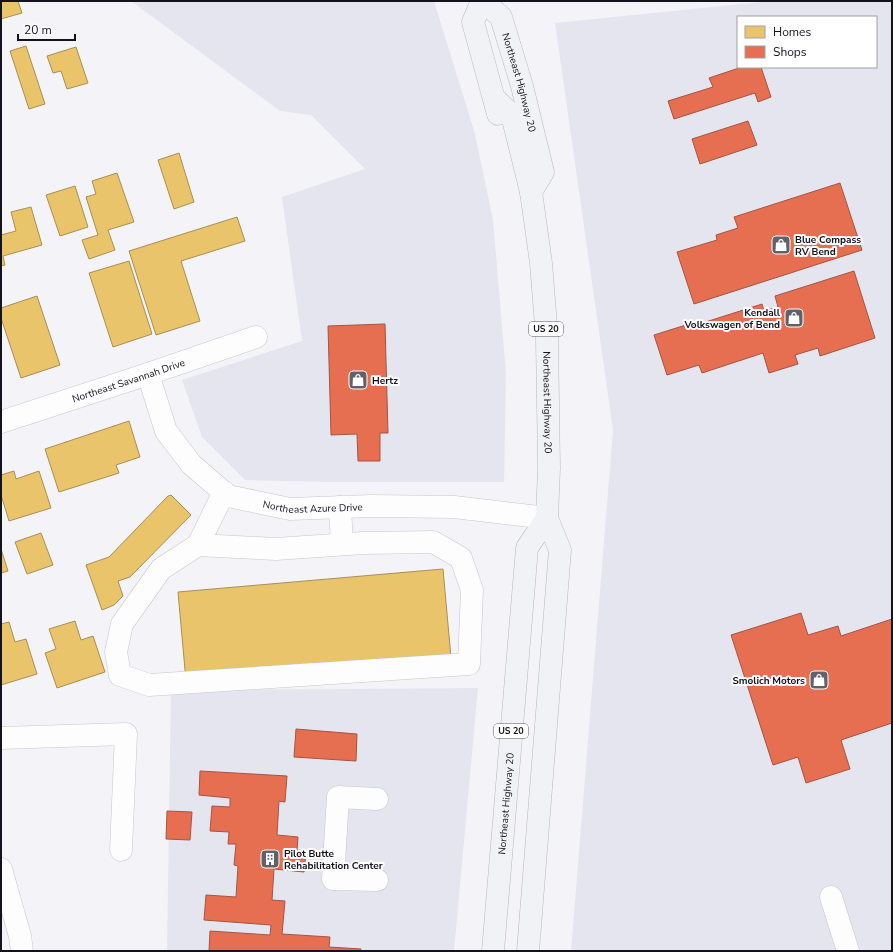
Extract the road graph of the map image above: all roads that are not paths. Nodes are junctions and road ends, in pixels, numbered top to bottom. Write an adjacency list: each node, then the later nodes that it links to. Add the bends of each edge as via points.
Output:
1 (483, 1): 2 (main road, via 473,22 495,99 512,115); 2 (main road, Northeast Highway 20, via 507,78 522,86 543,172)
2 (531, 192): 8 (main road, Northeast Highway 20 / US 20, via 541,263 547,338)
3 (256, 337): 4 (street, Northeast Savannah Drive)
4 (148, 374): 5 (street, Northeast Savannah Drive); 6 (street, Northeast Azure Drive, via 166,431 191,464)
5 (1, 422)
6 (224, 492): 7 (street, Northeast Azure Drive, via 228,496 290,509); 10 (street)
7 (340, 507): 8 (street, Northeast Azure Drive, via 454,507); 9 (street)
8 (547, 518): 18 (main road, Northeast Highway 20 / US 20, via 527,548); 19 (main road, Northeast Highway 20 / US 20, via 560,550)
9 (342, 544): 10 (street, via 276,549); 10 (street, via 433,542 461,558 472,590 468,664 149,685 120,675 116,652 122,624 161,569)
10 (198, 546)
11 (1, 738): 13 (street, via 126,734)
12 (377, 799): 15 (street, via 338,797 333,879)
13 (121, 850)
14 (1, 869): 17 (street)
15 (377, 880)
16 (831, 897): 20 (street)
17 (22, 951)
18 (493, 951)
19 (528, 951)
20 (848, 951)

